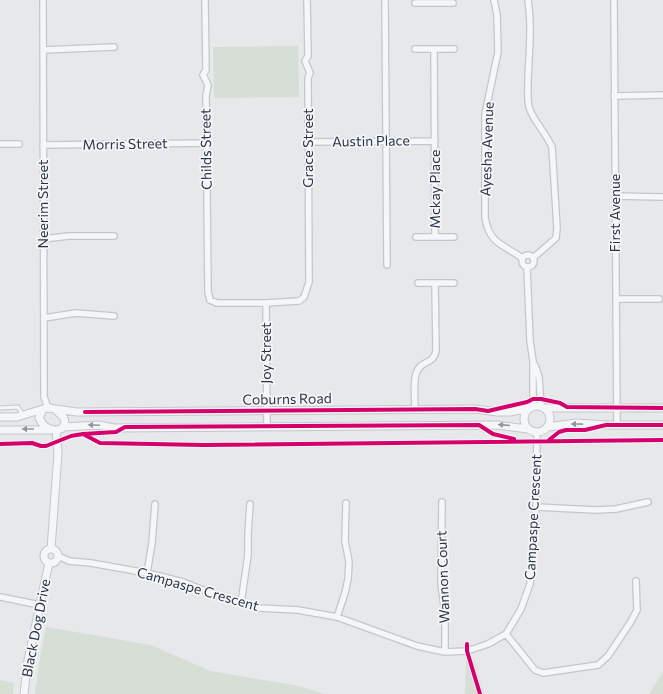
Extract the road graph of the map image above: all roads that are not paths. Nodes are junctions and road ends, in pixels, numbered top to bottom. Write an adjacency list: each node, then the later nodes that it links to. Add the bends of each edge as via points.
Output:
1 (43, 0): 15 (street, Neerim Street)
2 (205, 0): 21 (street, Childs Street, via 206,70 203,75 208,85)
3 (307, 0): 20 (street, Grace Street, via 308,56 305,61 310,73)
4 (385, 0): 18 (street)
5 (494, 0): 32 (street, Ayesha Avenue, via 498,52 485,114 486,227 498,243)
6 (528, 0): 33 (street, via 531,40 529,109 552,147 557,228 556,238)
7 (614, 0): 17 (street, First Avenue)
8 (434, 1): 9 (street); 10 (street)
9 (415, 3)
10 (454, 3)
11 (114, 47): 15 (street)
12 (415, 49): 13 (street)
13 (434, 49): 14 (street); 19 (street, Mckay Place)
14 (454, 49)
15 (43, 50): 24 (street, Neerim Street)
16 (663, 95): 17 (street)
17 (614, 96): 25 (street, First Avenue)
18 (385, 141): 19 (street, Austin Place); 20 (street, Austin Place); 34 (street)
19 (435, 141): 28 (street, Mckay Place)
20 (308, 142): 41 (street, Grace Street, via 309,282 304,297 299,301)
21 (207, 143): 24 (street, Morris Street); 41 (street, Childs Street, via 210,300)
22 (0, 144): 23 (street)
23 (19, 144)
24 (43, 145): 31 (street, Neerim Street)
25 (615, 196): 26 (street); 39 (street, First Avenue)
26 (663, 196)
27 (114, 236): 31 (street)
28 (436, 237): 29 (street, Mckay Place); 30 (street, Mckay Place)
29 (454, 237)
30 (416, 238)
31 (43, 239): 43 (street, Neerim Street)
32 (522, 258): 33 (street, via 528,255); 35 (street, Ayesha Avenue, via 522,264)
33 (533, 258): 35 (street, via 534,262)
34 (387, 265)
35 (527, 267): 44 (street, Ayesha Avenue)
36 (418, 283): 37 (street)
37 (435, 283): 38 (street); 51 (street, via 436,351 432,360 420,367 416,374)
38 (454, 283)
39 (616, 299): 40 (street); 47 (street, First Avenue)
40 (659, 299)
41 (266, 303): 53 (street, Joy Street)
42 (114, 316): 43 (street, via 76,313)
43 (44, 318): 49 (street, Neerim Street)
44 (533, 361): 45 (street, Ayesha Avenue); 46 (street, Ayesha Avenue, via 539,377)
45 (531, 407): 46 (street); 51 (street, Coburns Road, via 510,412); 61 (street, via 526,412 524,421)
46 (543, 407): 47 (street); 59 (street, via 550,414)
47 (616, 407): 50 (street); 56 (street, First Avenue)
48 (0, 408): 54 (lane, via 18,407)
49 (45, 408): 52 (street); 54 (street); 60 (street, via 39,418 42,424)
50 (663, 408)
51 (415, 409): 53 (street, Coburns Road)
52 (56, 410): 53 (street, Coburns Road); 60 (street, via 64,418 64,424)
53 (266, 411): 58 (street, Joy Street)
54 (23, 416): 55 (street)
55 (0, 417)
56 (617, 425): 57 (street); 59 (street, one-way to 59, via 576,423)
57 (663, 425)
58 (267, 427): 60 (street, Coburns Road, one-way to 60, via 114,428 99,425); 61 (street, Coburns Road, one-way to 58, via 497,425)
59 (548, 427): 63 (street)
60 (57, 429): 62 (street, Coburns Road, one-way to 62); 70 (street, via 58,453)
61 (528, 429): 63 (street)
62 (0, 430)
63 (537, 432): 69 (street, Campaspe Crescent)
64 (442, 502): 80 (street, Wannon Court, via 441,583 445,614)
65 (648, 502): 69 (street, via 616,509)
66 (346, 503): 78 (street, via 348,579)
67 (155, 504): 73 (street)
68 (250, 504): 76 (street, via 248,555)
69 (536, 508): 79 (street, Campaspe Crescent, via 530,584 521,609)
70 (51, 549): 71 (street, via 55,550); 72 (street, via 44,553 44,558)
71 (58, 556): 72 (street, via 55,561); 73 (street, Campaspe Crescent, via 69,561)
72 (49, 563): 77 (street, Black Dog Drive)
73 (147, 573): 76 (street, Campaspe Crescent, via 183,582)
74 (636, 582): 79 (street, via 637,610 608,656 598,665 543,673 535,670)
75 (0, 597): 77 (street)
76 (241, 603): 78 (street, Campaspe Crescent, via 258,608 298,610)
77 (40, 605): 81 (street, Black Dog Drive, via 28,660)
78 (337, 617): 80 (street, Campaspe Crescent, via 417,646)
79 (506, 634): 80 (street, Campaspe Crescent, via 467,651)
80 (445, 652)
81 (24, 694)

